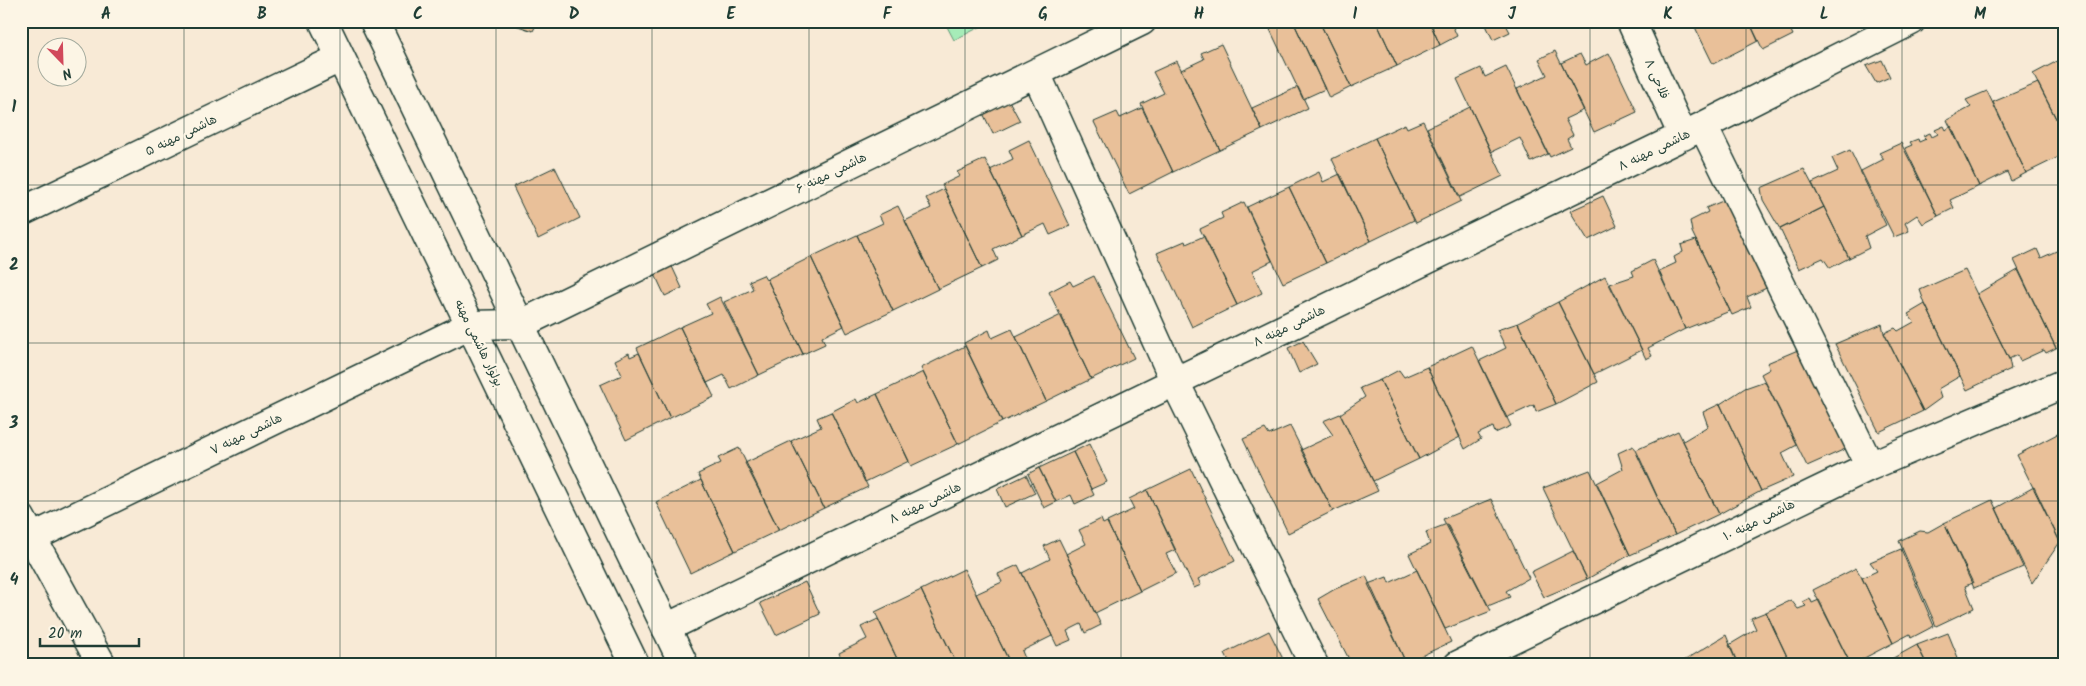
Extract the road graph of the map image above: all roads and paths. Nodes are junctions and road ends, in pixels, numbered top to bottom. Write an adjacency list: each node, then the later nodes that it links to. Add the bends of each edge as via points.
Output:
1 (322, 21): 6 (street, بولوار هاشمی مهنه)
2 (374, 21): 10 (street)
3 (1142, 21): 7 (street, هاشمی مهنه ۶)
4 (1631, 21): 8 (street, فلاحی ۸)
5 (1911, 21): 8 (street, هاشمی مهنه ۸)
6 (340, 58): 9 (street, هاشمی مهنه ۵); 11 (street, بولوار هاشمی مهنه)
7 (1036, 73): 10 (street, هاشمی مهنه ۶); 12 (street)
8 (1693, 131): 12 (street, هاشمی مهنه ۸); 14 (street, فلاحی ۸)
9 (21, 212)
10 (520, 324): 11 (street); 16 (street)
11 (471, 325): 15 (street, هاشمی مهنه ۷); 18 (street, بولوار هاشمی مهنه)
12 (1175, 382): 16 (street, هاشمی مهنه ۸); 20 (street)
13 (2065, 383): 14 (street, هاشمی مهنه ۱۰)
14 (1870, 466): 21 (street, هاشمی مهنه ۱۰)
15 (24, 533): 17 (street)
16 (666, 628): 19 (street)
17 (102, 665)
18 (635, 665)
19 (684, 665)
20 (1314, 665)
21 (1458, 665)

